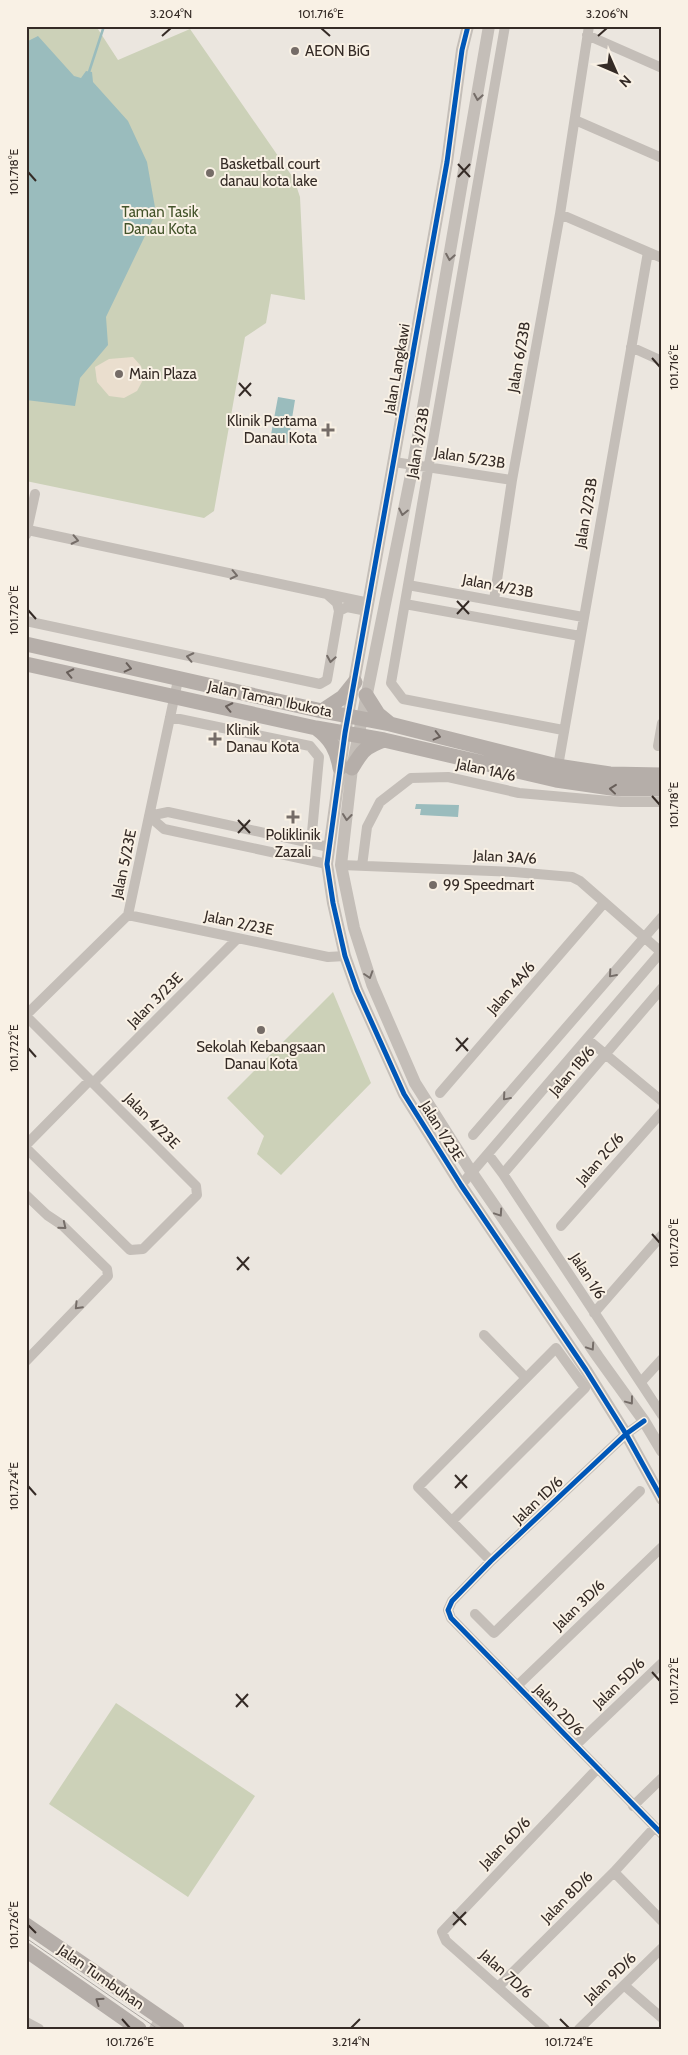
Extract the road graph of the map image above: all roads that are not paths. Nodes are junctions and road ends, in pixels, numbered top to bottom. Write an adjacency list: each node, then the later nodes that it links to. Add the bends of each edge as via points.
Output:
1 (462, 26): 6 (street)
2 (468, 26): 6 (street, Jalan Langkawi)
3 (489, 26): 16 (street, one-way to 16)
4 (505, 26): 17 (street, Jalan 3/23B)
5 (588, 31): 7 (street); 8 (street, Jalan 6/23B)
6 (462, 50): 15 (street, Jalan Langkawi, via 447,162)
7 (662, 68)
8 (575, 120): 9 (street); 10 (street, Jalan 6/23B)
9 (662, 158)
10 (560, 214): 11 (street); 18 (street, Jalan 6/23B)
11 (648, 252): 12 (street); 13 (street, Jalan 2/23B)
12 (662, 258)
13 (631, 347): 14 (street); 27 (street, Jalan 2/23B)
14 (662, 361)
15 (394, 462): 16 (street, Jalan 5/23B); 25 (street, Jalan Langkawi)
16 (413, 464): 17 (street, Jalan 5/23B); 34 (street, one-way to 34)
17 (428, 467): 18 (street, Jalan 5/23B); 21 (street, Jalan 3/23B)
18 (512, 480): 23 (street, Jalan 6/23B)
19 (35, 494): 20 (street)
20 (27, 533): 22 (street, one-way to 22)
21 (408, 584): 23 (street, Jalan 4/23B); 24 (street, Jalan 3/23B)
22 (328, 595): 25 (street); 26 (street)
23 (494, 600): 27 (street, Jalan 4/23B)
24 (405, 604): 29 (street); 42 (street, Jalan 3/23B, via 390,683 403,699)
25 (368, 607): 26 (street, via 347,607); 33 (street, Jalan Langkawi)
26 (339, 611): 28 (street, one-way to 28, via 327,680 320,684)
27 (583, 617): 29 (street, Jalan 2/23B)
28 (26, 621)
29 (580, 636): 42 (street, Jalan 2/23B)
30 (26, 644): 32 (main road, Jalan Taman Ibukota, one-way to 32)
31 (26, 664): 35 (main road, Jalan Taman Ibukota, one-way to 31)
32 (178, 680): 35 (street, Jalan 5/23E); 36 (main road, Jalan Taman Ibukota)
33 (355, 682): 36 (main road, via 343,698); 38 (street, Jalan Langkawi)
34 (366, 695): 38 (street); 40 (main road, via 378,714)
35 (175, 696): 37 (street, Jalan 5/23E); 41 (main road, Jalan Taman Ibukota, one-way to 35)
36 (322, 711): 38 (main road, Jalan Taman Ibukota)
37 (170, 717): 51 (street, Jalan 5/23E); 52 (street, via 310,746 319,757)
38 (355, 717): 40 (main road, Jalan Taman Ibukota); 43 (street, Jalan 1/23E)
39 (662, 723): 45 (street)
40 (390, 724): 47 (main road, Jalan Taman Ibukota, one-way to 47)
41 (316, 728): 43 (main road, Jalan Taman Ibukota); 46 (main road, via 332,742)
42 (564, 730): 47 (street, Jalan 2/23B)
43 (352, 734): 44 (main road, Jalan Taman Ibukota); 46 (street, Jalan 1/23E)
44 (384, 740): 46 (main road, via 367,747); 47 (main road, Jalan Taman Ibukota)
45 (658, 746)
46 (346, 768): 53 (street, Jalan 1/23E); 55 (street, Jalan 1/23E, one-way to 55)
47 (557, 773): 48 (main road, Jalan Taman Ibukota); 49 (main road, Jalan Taman Ibukota, one-way to 47, via 618,789)
48 (662, 775)
49 (662, 789)
50 (662, 802): 56 (street, Jalan 1A/6, via 621,802 519,793 448,777 411,778 380,802 366,827)
51 (149, 816): 52 (street, via 168,812); 54 (street, via 164,829); 58 (street, Jalan 5/23E)
52 (311, 843): 53 (street)
53 (329, 847): 54 (street, Jalan 1/23E)
54 (327, 864): 63 (street, Jalan 1/23E)
55 (341, 865): 56 (street, Jalan 3A/6); 75 (street, Jalan 1/23E, one-way to 75, via 354,928 372,984 415,1083)
56 (362, 866): 57 (street, Jalan 3A/6, via 572,877)
57 (604, 903): 60 (street, Jalan 3A/6); 69 (street, Jalan 4A/6)
58 (128, 915): 61 (street, Jalan 2/23E); 65 (street, Jalan 5/23E)
59 (662, 917): 60 (street)
60 (644, 937): 62 (street, Jalan 3A/6); 72 (street, one-way to 72)
61 (238, 938): 63 (street, Jalan 2/23E, via 328,957); 68 (street, Jalan 3/23E)
62 (661, 952): 66 (street)
63 (345, 956): 77 (street, Jalan 1/23E, via 404,1094)
64 (661, 991): 67 (street, Jalan 1B/6)
65 (26, 1016): 68 (street, Jalan 4/23E)
66 (588, 1039): 67 (street); 74 (street)
67 (606, 1055): 70 (street); 76 (street, Jalan 1B/6)
68 (92, 1082): 73 (street, Jalan 3/23E); 73 (street, Jalan 4/23E, via 196,1186 197,1196 143,1250 130,1250)
69 (440, 1093)
70 (662, 1101)
71 (662, 1112): 79 (street, Jalan 2C/6)
72 (473, 1135)
73 (26, 1146)
74 (488, 1154): 75 (street); 76 (street, Jalan 1/6)
75 (472, 1173): 77 (street); 88 (street, Jalan 1/23E, one-way to 88)
76 (503, 1174): 81 (street, Jalan 1/6)
77 (461, 1184): 89 (street, Jalan 1/23E)
78 (26, 1195): 84 (street, one-way to 84, via 82,1244 107,1270 108,1276)
79 (561, 1226)
80 (662, 1235): 81 (street)
81 (594, 1312): 86 (street, Jalan 1/6)
82 (484, 1335): 85 (street)
83 (662, 1359): 86 (street)
84 (26, 1360)
85 (526, 1378): 93 (street, via 418,1486); 93 (street, via 556,1348 585,1388)
86 (641, 1382): 87 (street, Jalan 1/6)
87 (662, 1415)
88 (644, 1421): 89 (street, Jalan 1D/6); 90 (street, Jalan 1/23E)
89 (626, 1434): 92 (street, Jalan 1/23E); 95 (street, Jalan 1D/6)
90 (662, 1451)
91 (640, 1491): 97 (street, via 494,1633)
92 (662, 1499)
93 (452, 1521): 95 (street)
94 (662, 1546): 99 (street, Jalan 3D/6)
95 (491, 1561): 96 (street, Jalan 1D/6)
96 (452, 1601): 99 (street, Jalan 2D/6, via 448,1610 452,1618)
97 (475, 1614)
98 (662, 1663): 100 (street, Jalan 5D/6)
99 (518, 1685): 100 (street, Jalan 2D/6)
100 (576, 1745): 101 (street, Jalan 2D/6)
101 (598, 1768): 103 (street, Jalan 2D/6); 108 (street, Jalan 6D/6, via 442,1930)
102 (662, 1778): 103 (street)
103 (634, 1806): 104 (street, Jalan 2D/6)
104 (658, 1831): 105 (street, Jalan 8D/6)
105 (614, 1872): 106 (street); 112 (street, Jalan 8D/6)
106 (662, 1921)
107 (26, 1925): 113 (main road, Jalan Tumbuhan)
108 (446, 1941): 112 (street, Jalan 7D/6)
109 (662, 1948): 111 (street, Jalan 9D/6)
110 (26, 1950): 114 (main road, Jalan Tumbuhan, one-way to 110)
111 (625, 1986): 115 (street); 122 (street, Jalan 9D/6)
112 (498, 1987): 121 (street, Jalan 7D/6)
113 (135, 2000): 114 (main road, via 140,2012 138,2018); 117 (main road, Jalan Tumbuhan)
114 (123, 2018): 119 (main road, Jalan Tumbuhan)
115 (662, 2018)
116 (26, 2022): 118 (street)
117 (157, 2023): 120 (main road, Jalan Tumbuhan)
118 (39, 2029)
119 (139, 2029)
120 (176, 2029)
121 (545, 2029)
122 (580, 2029)

